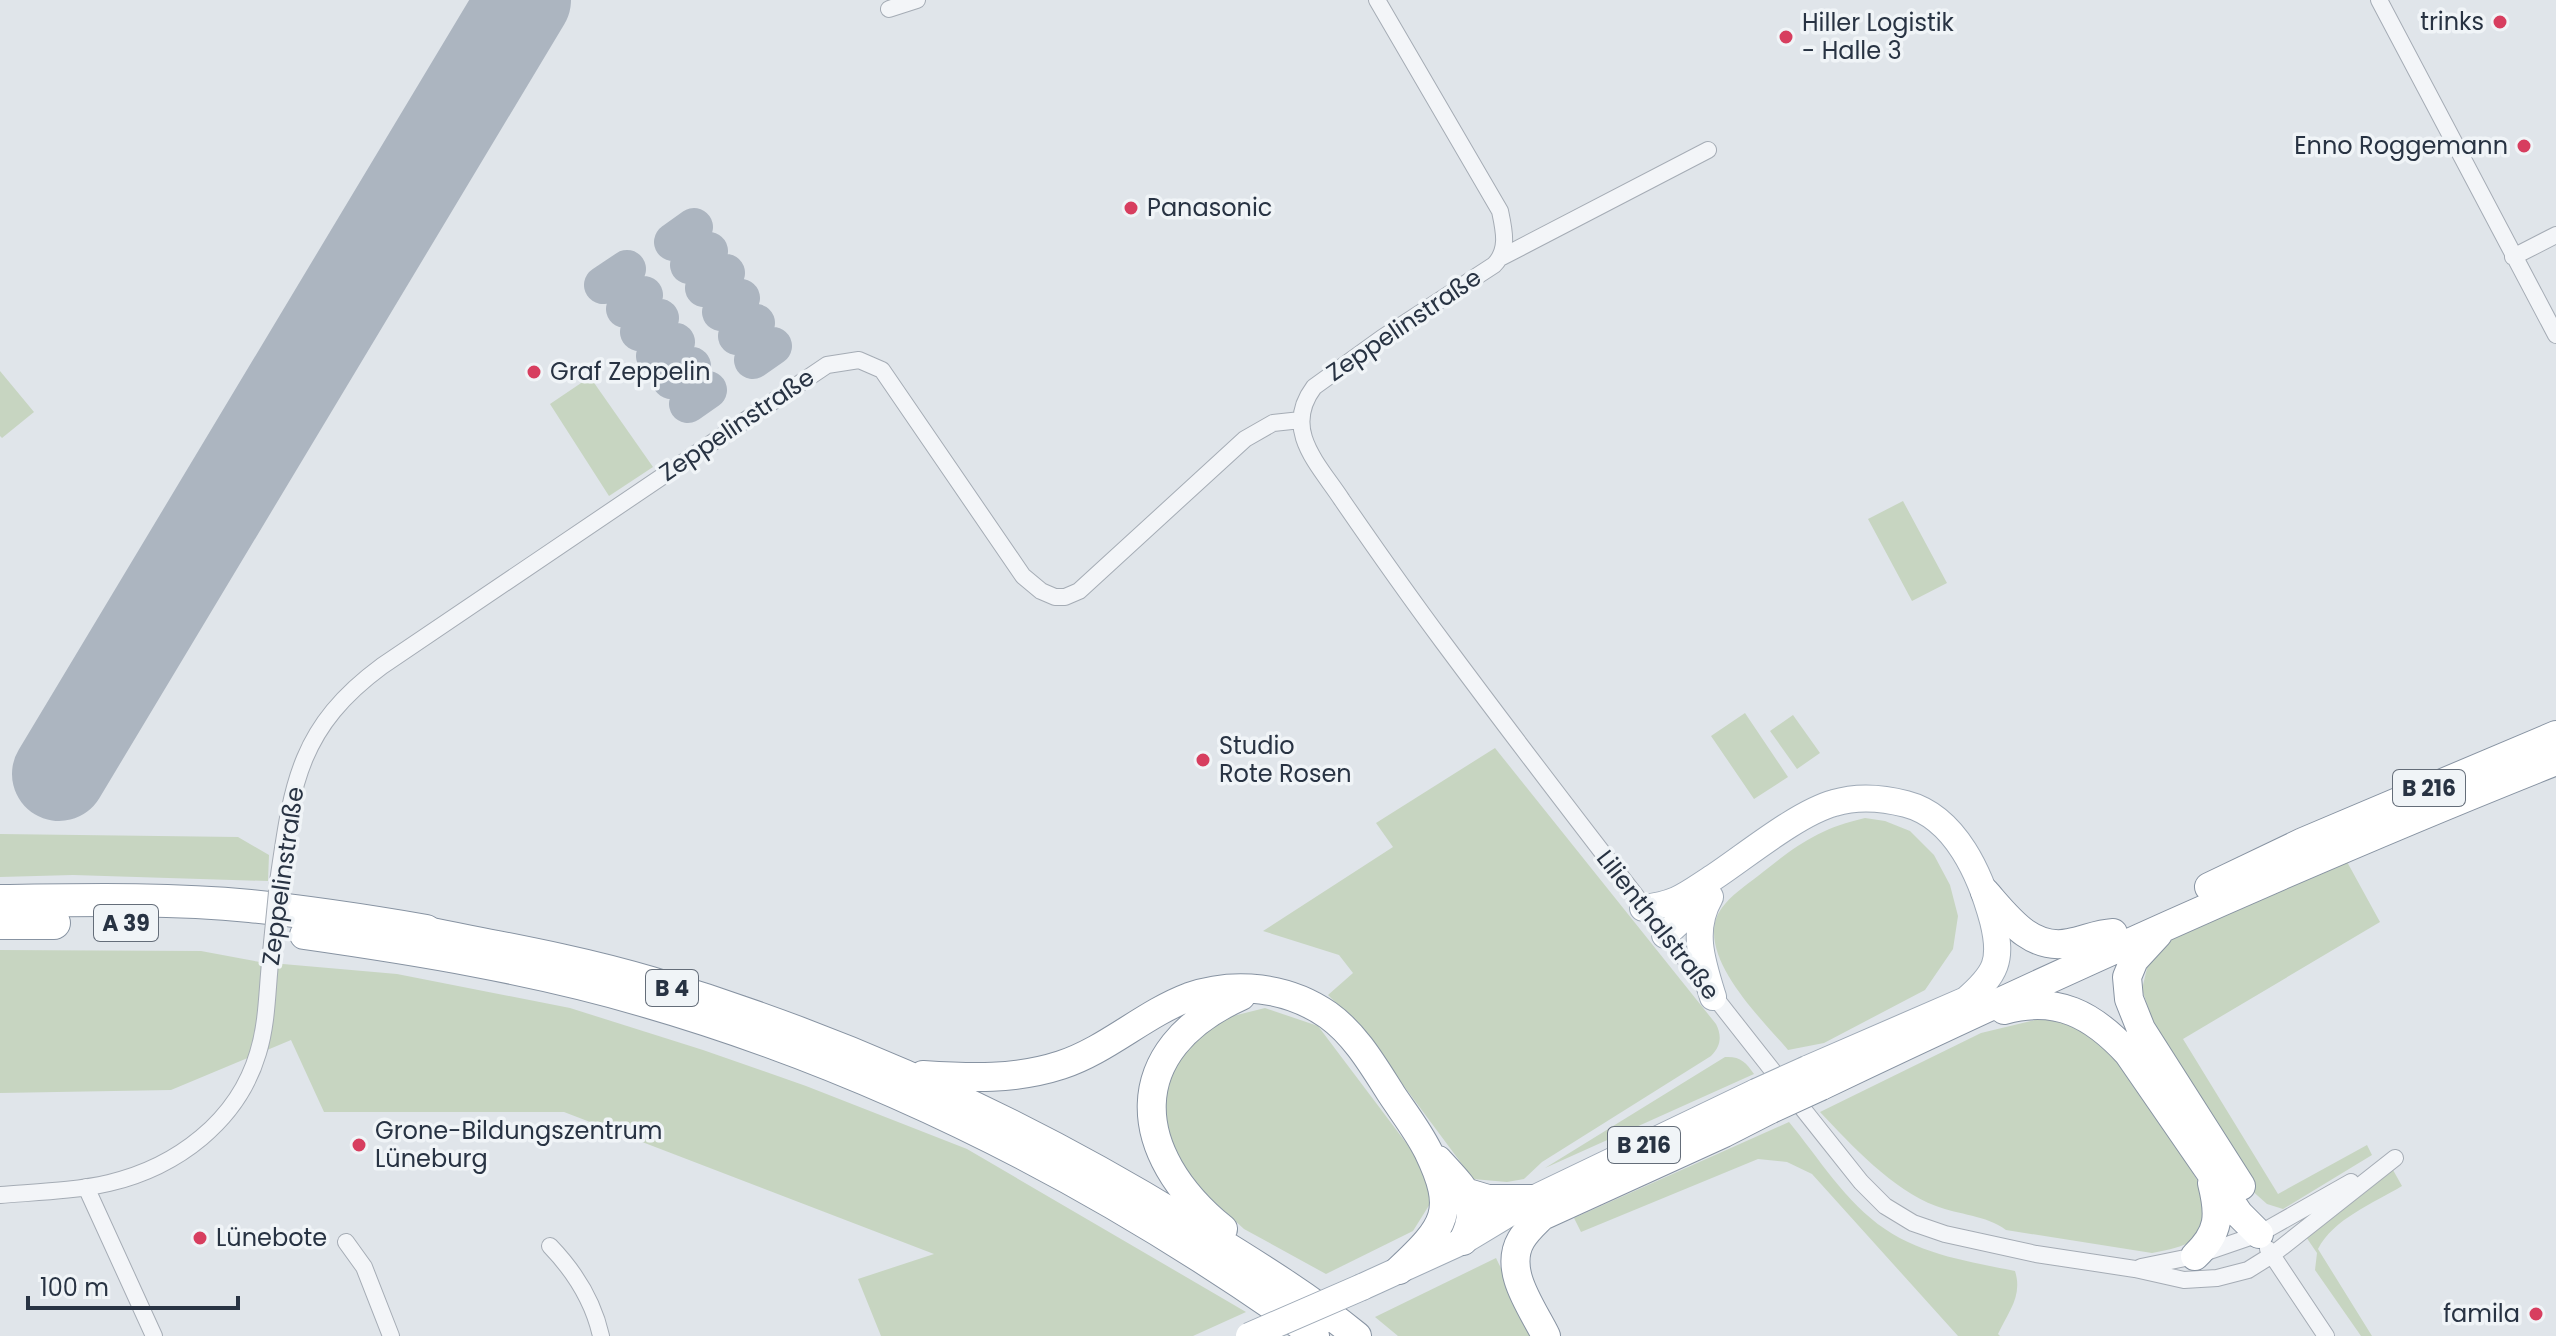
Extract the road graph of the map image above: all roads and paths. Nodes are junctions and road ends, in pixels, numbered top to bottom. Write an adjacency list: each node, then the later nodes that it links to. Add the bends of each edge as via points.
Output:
1 (917, 0): 4 (street)
2 (1377, 0): 7 (street, Zeppelinstraße, via 1500,211)
3 (2379, 0): 8 (street)
4 (889, 9)
5 (1708, 150): 7 (street, Zeppelinstraße)
6 (2556, 235): 8 (street)
7 (1502, 257): 10 (street, Zeppelinstraße, via 1326,376 1306,398)
8 (2513, 257): 9 (street)
9 (2556, 335)
10 (1301, 420): 17 (street, Lilienthalstraße, via 1310,452 1365,533); 30 (street, Zeppelinstraße, bridge, via 1273,423 1245,439 1091,583 1055,597 1023,576 890,378 859,360 827,365 347,694 320,726 291,798 264,1029 253,1068 233,1105 179,1155 137,1175)
11 (2556, 735): 21 (highway, B 216, via 2303,842)
12 (2556, 761): 19 (highway, B 216)
13 (1754, 851): 14 (main road); 15 (main road, via 1832,803 1893,801 1918,807 1946,827); 17 (main road, via 1672,904)
14 (1714, 889): 23 (main road); 25 (main road, via 1698,931)
15 (1985, 892): 21 (highway, via 2017,929 2048,944); 26 (main road, via 1999,954)
16 (0, 901): 20 (highway, A 39, via 248,906)
17 (1643, 908): 23 (street, Lilienthalstraße)
18 (0, 923): 22 (highway, A 39, via 107,922)
19 (2167, 925): 26 (highway, B 216); 36 (highway, via 2134,960 2127,977 2129,999 2141,1029 2256,1210)
20 (426, 931): 27 (highway, B 4, via 647,980 774,1021)
21 (2113, 933): 26 (highway, B 216)
22 (304, 935): 46 (highway, B 4, via 428,954 640,1001 855,1075 1090,1191)
23 (1665, 935): 25 (street, Lilienthalstraße)
24 (1263, 989): 27 (highway, via 1239,987 1189,997 1093,1051 1033,1073); 28 (highway, via 1330,1016 1367,1055); 41 (highway, via 1214,1009 1178,1040 1156,1078 1151,1121 1164,1163 1177,1182)
25 (1713, 997): 39 (street, Lilienthalstraße, via 1885,1206 1945,1234)
26 (1967, 1008): 29 (highway, via 1987,1015 2043,1005 2090,1019 2128,1053); 33 (highway, B 216, bridge, via 1763,1100 1724,1133)
27 (909, 1075): 41 (highway, B 4, via 1087,1162)
28 (1425, 1144): 31 (highway); 40 (highway, via 1441,1177 1445,1209 1429,1240)
29 (2211, 1174): 36 (highway); 38 (highway, via 2217,1222)
30 (86, 1187): 32 (street, Zeppelinstraße); 42 (street)
31 (1468, 1193): 33 (highway); 34 (highway, via 1473,1215)
32 (0, 1195)
33 (1537, 1207): 34 (main road, B 216); 48 (highway, via 1515,1256 1517,1279)
34 (1463, 1241): 40 (main road, B 216)
35 (346, 1242): 43 (street, via 364,1267)
36 (2265, 1244): 36 (street, via 2395,1158); 38 (street, Lilienthalstraße); 39 (street, Lilienthalstraße, via 2248,1270 2217,1278 2184,1280); 49 (street)
37 (550, 1246): 44 (street, via 585,1290)
38 (2195, 1256): 39 (street, Lilienthalstraße)
39 (2135, 1269)
40 (1399, 1270): 45 (main road, B 216, bridge)
41 (1266, 1271): 47 (highway, B 4)
42 (154, 1336)
43 (391, 1336)
44 (601, 1336)
45 (1249, 1336)
46 (1315, 1336)
47 (1357, 1336)
48 (1546, 1336)
49 (2326, 1336)

